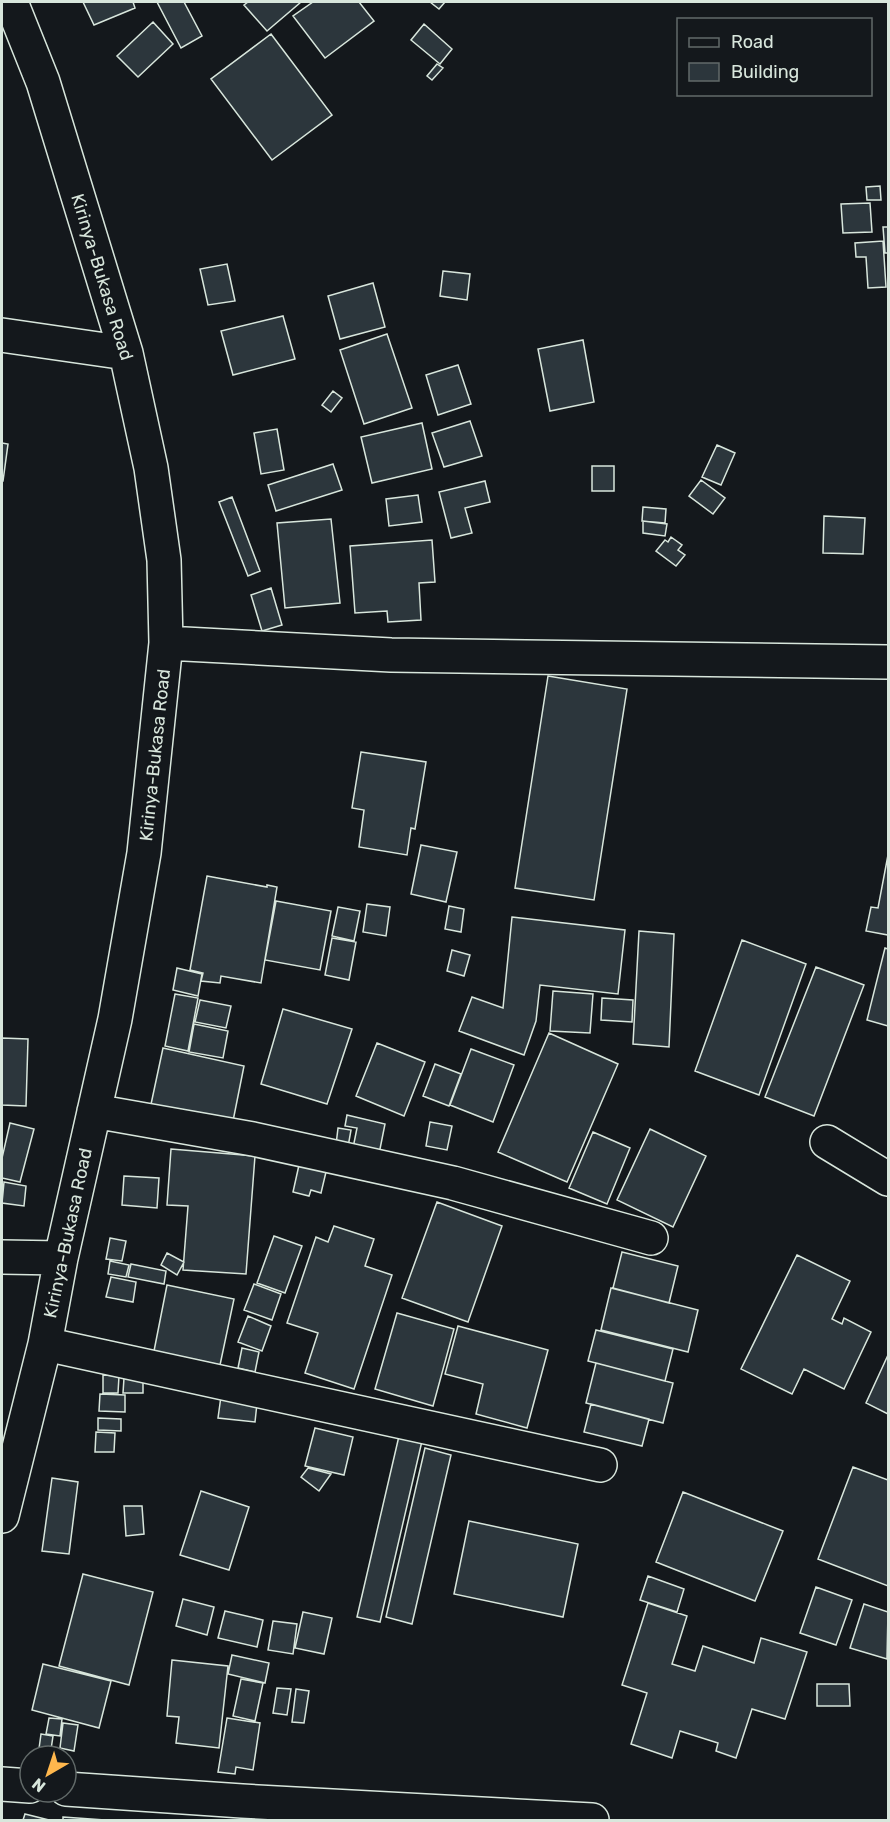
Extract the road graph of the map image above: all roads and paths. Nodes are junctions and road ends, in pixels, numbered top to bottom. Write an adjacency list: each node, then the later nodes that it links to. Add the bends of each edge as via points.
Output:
1 (11, 2): 3 (street, Kirinya-Bukasa Road, via 43,82)
2 (2, 335): 3 (street)
3 (126, 353): 4 (street, Kirinya-Bukasa Road, via 153,479 164,560)
4 (166, 643): 5 (street, via 391,655); 6 (street, Kirinya-Bukasa Road, via 142,864 116,1018)
5 (888, 662)
6 (94, 1111): 9 (street, via 254,1139 453,1183); 11 (street, Kirinya-Bukasa Road)
7 (827, 1142): 8 (street)
8 (888, 1179)
9 (651, 1238)
10 (2, 1257): 11 (street)
11 (61, 1258): 12 (street, Kirinya-Bukasa Road)
12 (45, 1344): 13 (street); 14 (street, Kirinya-Bukasa Road)
13 (600, 1465)
14 (2, 1516)
15 (2, 1784): 16 (street)
16 (18, 1785)
17 (78, 1790): 18 (street)
18 (592, 1821)

